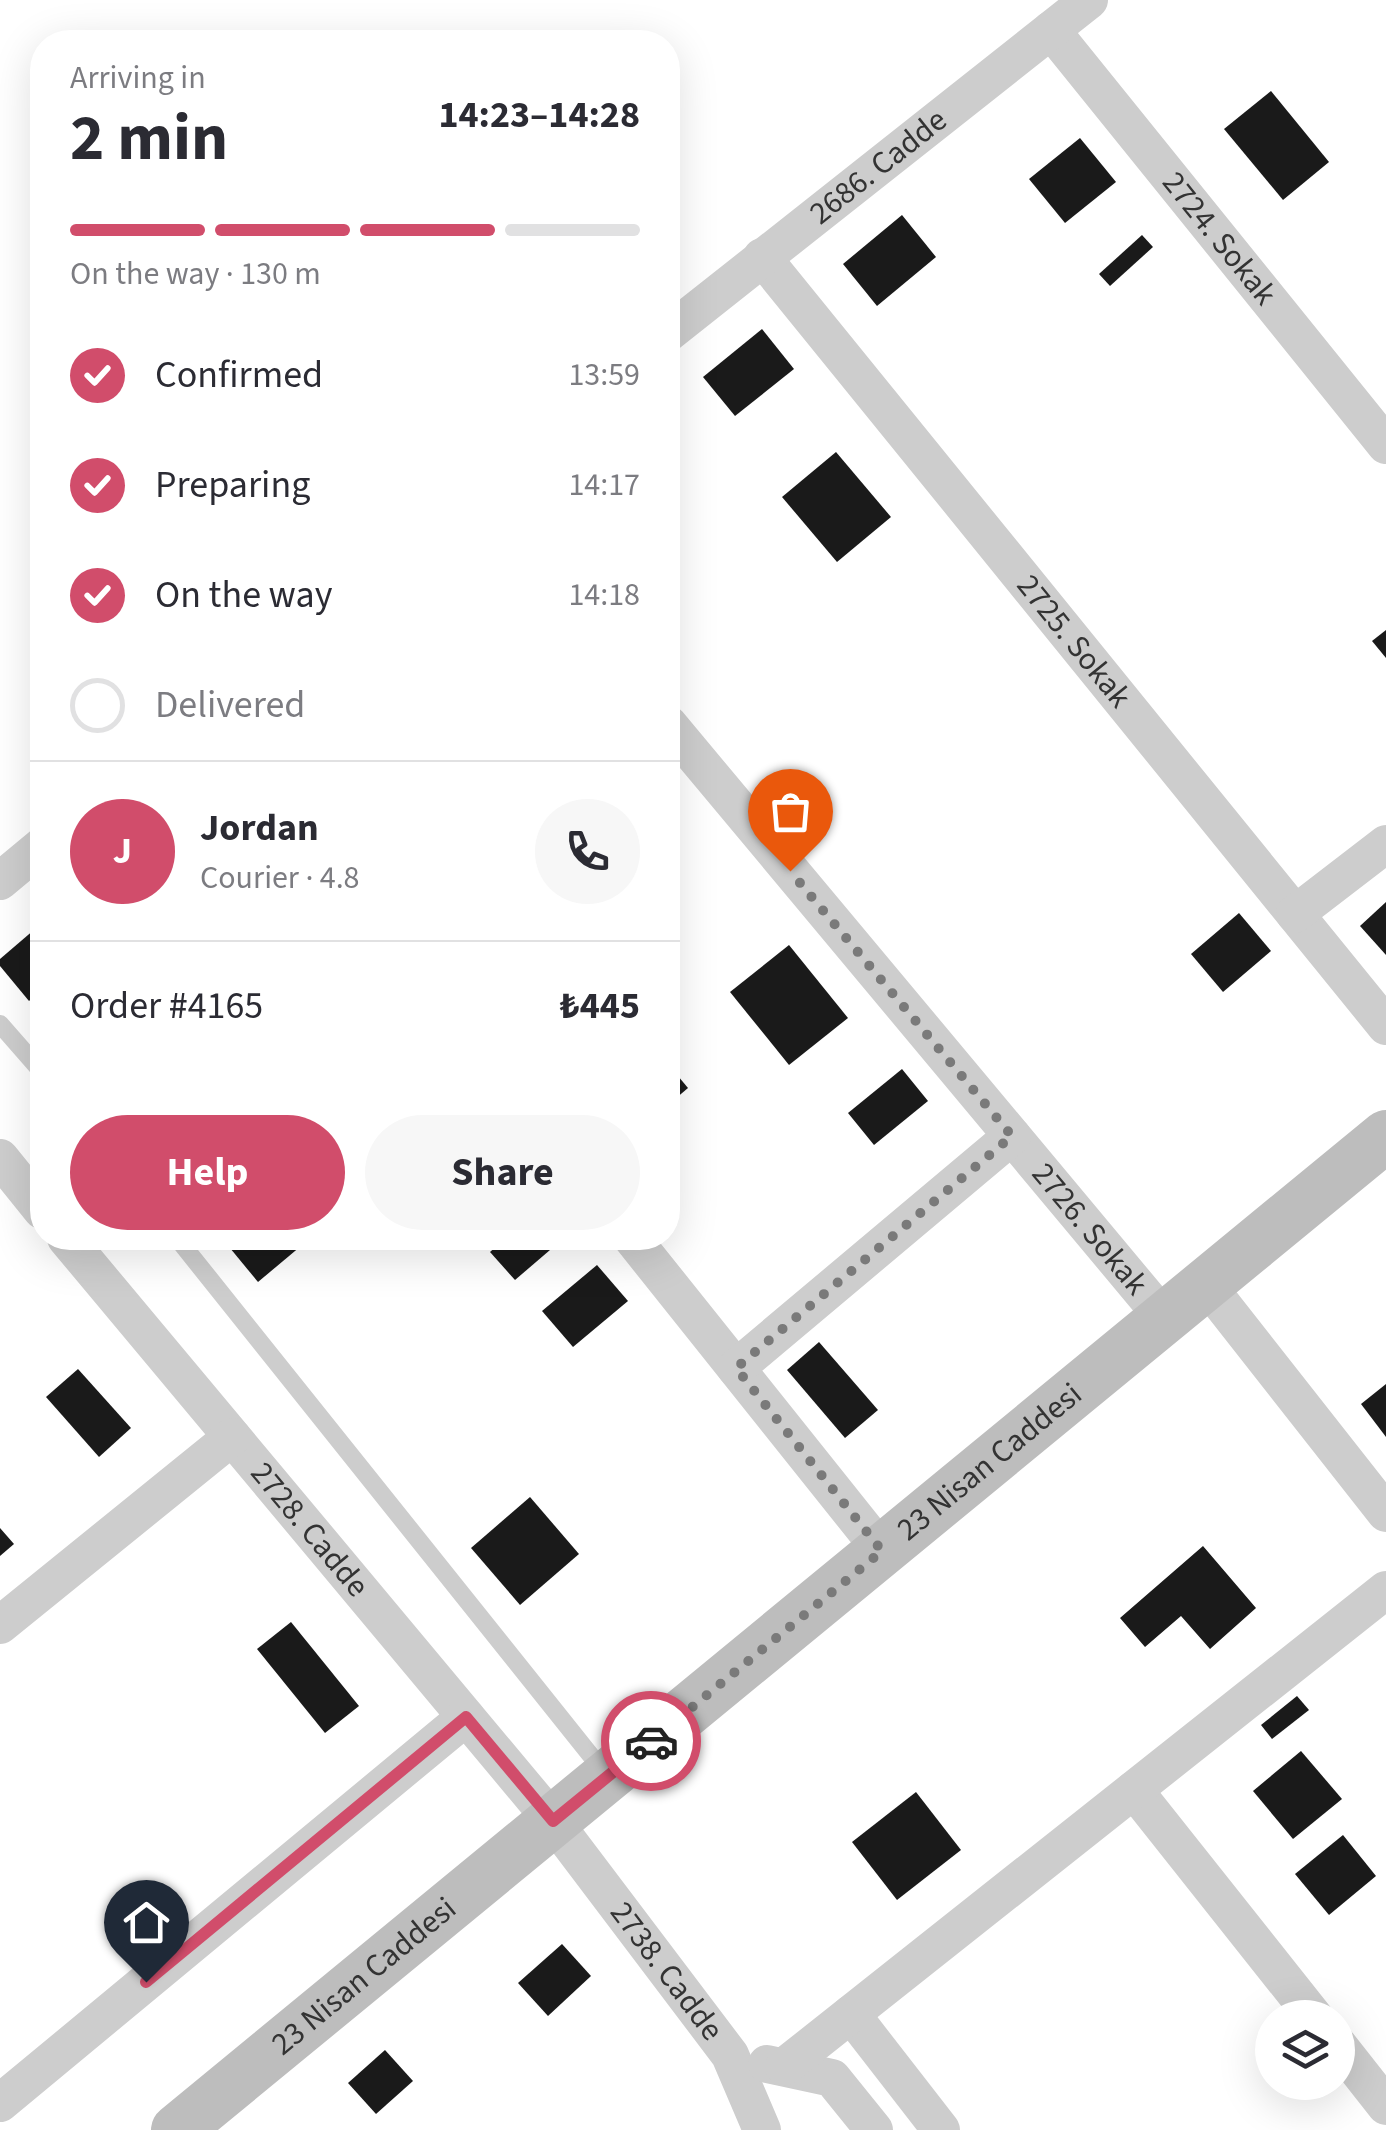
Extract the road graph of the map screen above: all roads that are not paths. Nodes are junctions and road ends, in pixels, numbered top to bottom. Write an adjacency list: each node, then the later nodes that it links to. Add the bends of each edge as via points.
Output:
1 (1089, 0): 2 (street, 2686. Cadde)
2 (1051, 30): 3 (street, 2686. Cadde); 5 (street, 2724. Sokak)
3 (762, 257): 4 (street, 2686. Cadde); 10 (street, 2725. Sokak)
4 (680, 323)
5 (1386, 445)
6 (680, 738): 14 (street, 2726. Sokak)
7 (1386, 844): 10 (street)
8 (30, 856): 9 (street)
9 (0, 880)
10 (1296, 914): 12 (street, 2725. Sokak)
11 (0, 1024): 13 (lane)
12 (1386, 1026)
13 (30, 1058)
14 (1012, 1136): 22 (street, 2726. Sokak); 23 (street)
15 (1386, 1136): 21 (main road, 23 Nisan Caddesi)
16 (2, 1165): 17 (street)
17 (30, 1196)
18 (76, 1250): 24 (street, 2728. Cadde)
19 (186, 1250): 30 (lane)
20 (642, 1250): 23 (street)
21 (1206, 1284): 22 (main road, 23 Nisan Caddesi); 25 (street)
22 (1164, 1318): 26 (main road, 23 Nisan Caddesi)
23 (736, 1368): 26 (street)
24 (232, 1437): 28 (street); 29 (street, 2728. Cadde)
25 (1386, 1513)
26 (882, 1551): 30 (main road, 23 Nisan Caddesi)
27 (1386, 1590): 31 (street)
28 (0, 1626)
29 (466, 1717): 32 (street, 2728. Cadde); 38 (street)
30 (608, 1776): 32 (main road, 23 Nisan Caddesi)
31 (1134, 1790): 33 (street); 34 (street)
32 (553, 1821): 35 (street, 2738. Cadde); 40 (main road, 23 Nisan Caddesi)
33 (1301, 2000)
34 (851, 2014): 37 (street); 43 (street)
35 (730, 2056): 37 (street); 41 (street, 2738. Cadde)
36 (1355, 2067): 39 (street)
37 (784, 2068): 42 (street, via 832,2078)
38 (0, 2103)
39 (1386, 2106)
40 (176, 2130)
41 (762, 2130)
42 (874, 2130)
43 (941, 2130)

